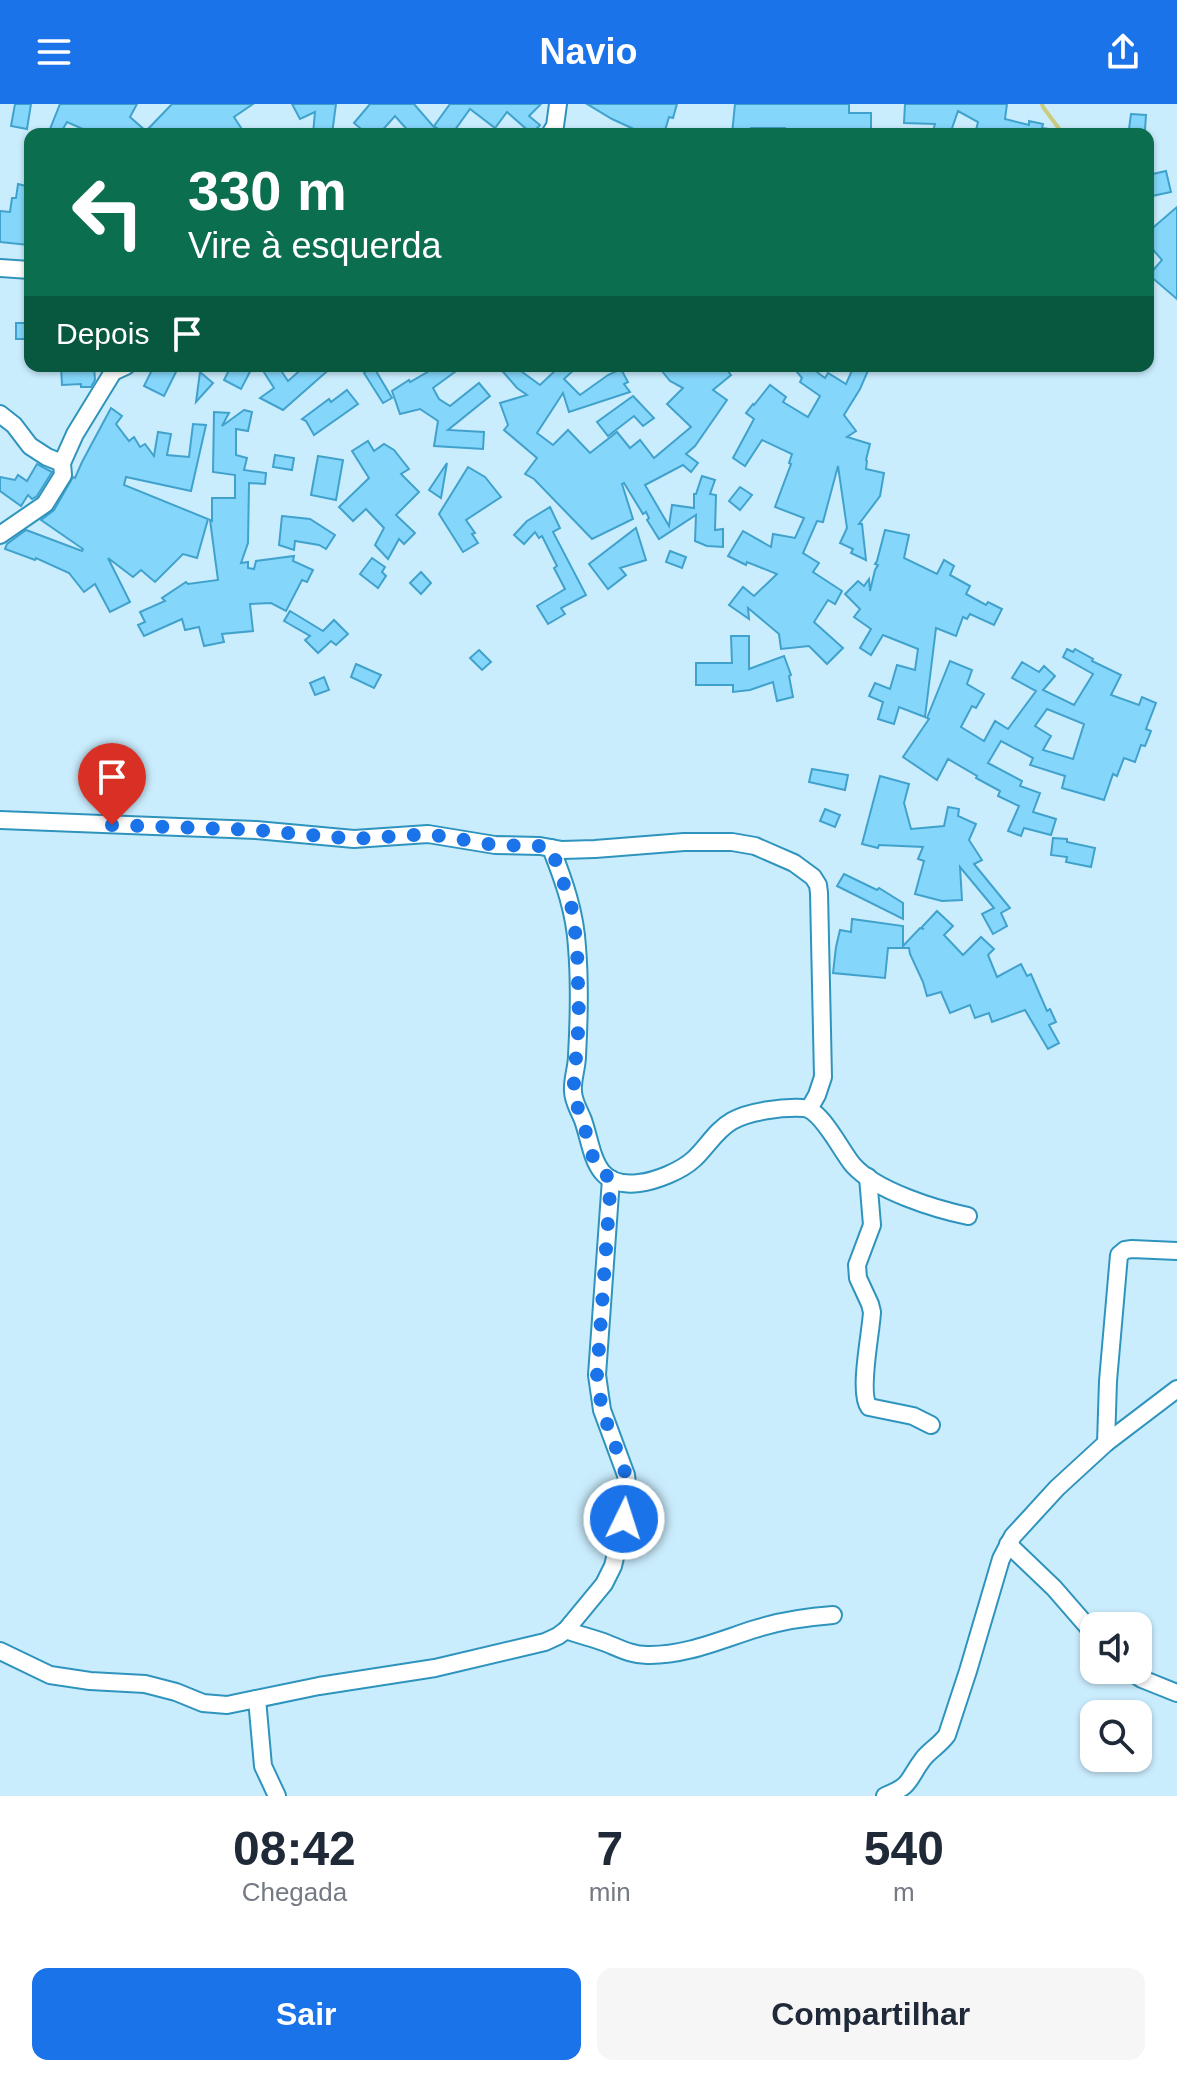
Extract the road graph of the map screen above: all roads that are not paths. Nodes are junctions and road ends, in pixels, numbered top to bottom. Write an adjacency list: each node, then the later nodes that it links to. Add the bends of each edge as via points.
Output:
1 (558, 104): 2 (street)
2 (554, 128)
3 (0, 268): 4 (street)
4 (24, 270)
5 (113, 372): 7 (street)
6 (0, 414): 7 (street, via 30,446)
7 (62, 463): 8 (street, via 63,475 45,504)
8 (0, 535)
9 (0, 820): 10 (street, via 354,839 428,834)
10 (551, 848): 11 (street, via 693,841 745,844 783,857 813,877 819,893 823,1077); 13 (street, via 571,904 577,945 573,1095 593,1157)
11 (809, 1109): 12 (street); 13 (street, via 741,1116 684,1167 642,1183)
12 (868, 1177): 14 (street, via 922,1204); 17 (street, via 872,1225 857,1265 872,1312 865,1400 869,1407)
13 (611, 1179): 22 (street, via 597,1375 602,1410 622,1458 628,1493 609,1576)
14 (968, 1216)
15 (1177, 1251): 18 (street, via 1132,1249 1119,1255)
16 (1177, 1389): 18 (street)
17 (931, 1425)
18 (1106, 1443): 19 (street)
19 (1008, 1544): 21 (street); 28 (street, via 947,1735 909,1782)
20 (833, 1615): 22 (street, via 771,1624 647,1655)
21 (1080, 1618)
22 (566, 1630): 26 (street, via 545,1642 448,1665)
23 (0, 1651): 26 (street, via 60,1678 145,1684 214,1705)
24 (1152, 1683): 25 (street)
25 (1177, 1693)
26 (257, 1699): 27 (street, via 263,1766)
27 (277, 1796)
28 (885, 1796)

